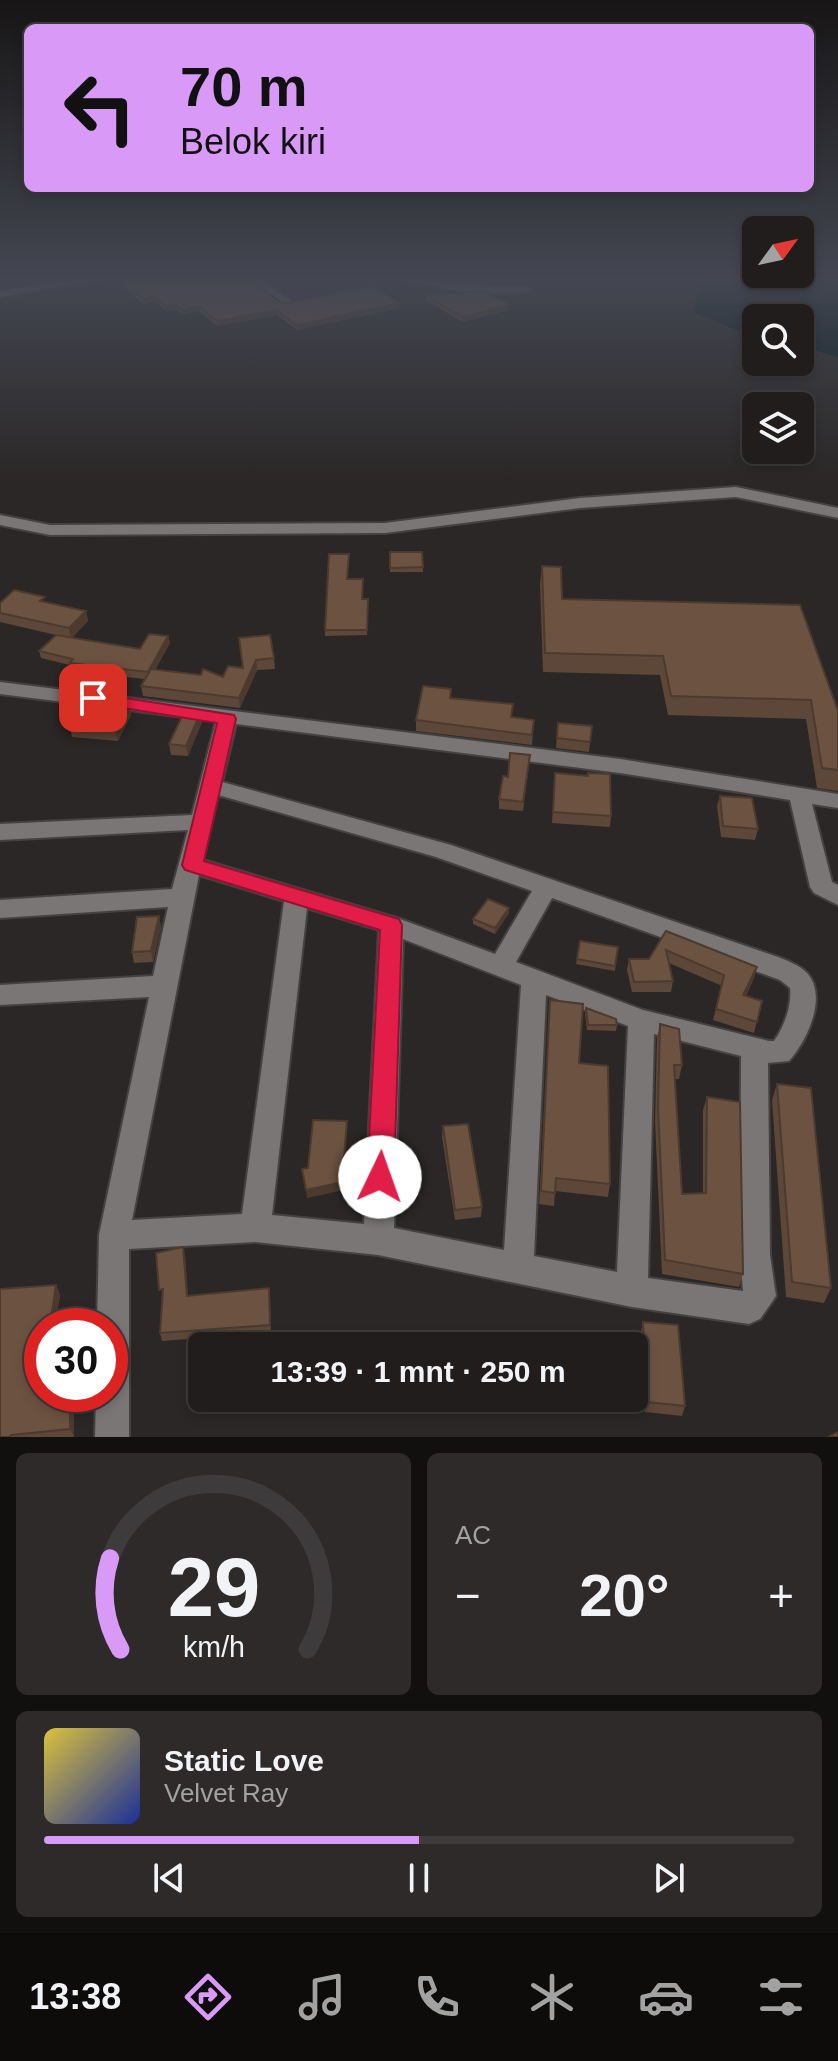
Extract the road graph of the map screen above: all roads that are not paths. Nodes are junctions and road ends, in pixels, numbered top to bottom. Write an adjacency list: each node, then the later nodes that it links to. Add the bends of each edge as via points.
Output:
1 (838, 513): 2 (street, via 736,492 580,503 385,528 50,530)
2 (0, 520)
3 (0, 688): 4 (street)
4 (227, 719): 5 (street); 6 (street, via 620,766)
5 (211, 786): 8 (street); 11 (street, via 338,819)
6 (799, 795): 7 (street); 12 (street, via 822,887)
7 (838, 801)
8 (203, 822): 9 (street); 10 (street)
9 (0, 832)
10 (192, 865): 13 (street); 14 (street)
11 (547, 886): 17 (street); 22 (street, via 794,975 805,989 805,999 790,1041 780,1053)
12 (838, 896)
13 (182, 897): 15 (street); 19 (street)
14 (296, 898): 16 (street); 23 (street)
15 (0, 909)
16 (391, 925): 17 (street); 25 (street)
17 (500, 967): 18 (street)
18 (534, 981): 21 (street); 26 (street)
19 (165, 986): 20 (street); 24 (street)
20 (0, 995)
21 (641, 1020): 22 (street); 27 (street)
22 (754, 1049): 27 (street, via 758,1301 742,1310)
23 (255, 1228): 24 (street); 25 (street)
24 (114, 1235): 28 (street)
25 (378, 1240): 26 (street)
26 (518, 1266): 27 (street)
27 (632, 1291)
28 (112, 1437)

